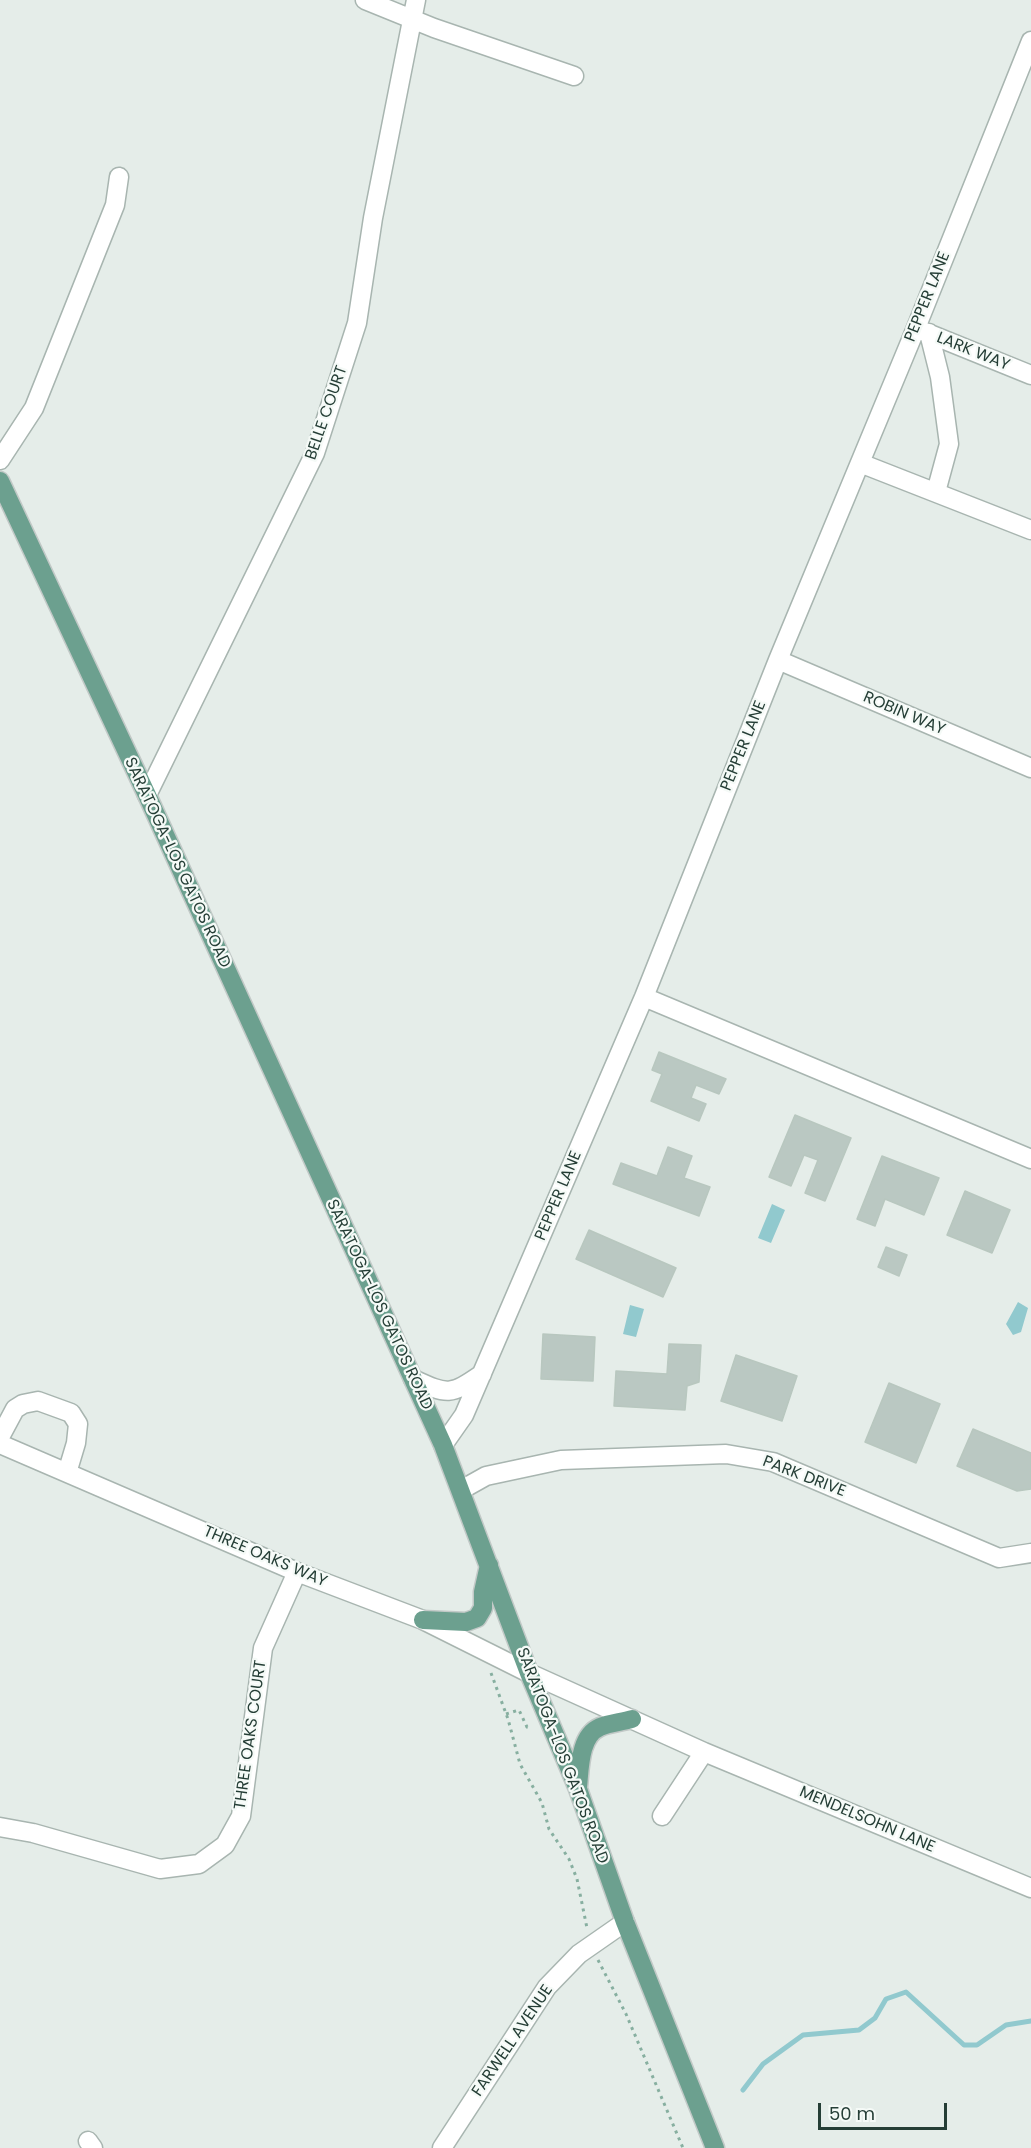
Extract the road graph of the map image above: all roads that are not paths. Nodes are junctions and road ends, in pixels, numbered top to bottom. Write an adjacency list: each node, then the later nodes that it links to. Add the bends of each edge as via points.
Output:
1 (365, 0): 3 (street)
2 (416, 0): 3 (street, BELLE COURT)
3 (411, 18): 5 (street); 16 (street, BELLE COURT, via 357,323 315,453)
4 (1031, 41): 7 (street, PEPPER LANE)
5 (574, 76)
6 (119, 177): 9 (street, via 115,206 34,408)
7 (923, 331): 8 (street, LARK WAY); 10 (street, PEPPER LANE); 12 (street, via 940,377 949,444)
8 (1031, 375)
9 (0, 460)
10 (860, 463): 12 (street); 14 (street, PEPPER LANE)
11 (0, 481): 16 (main road, SARATOGA-LOS GATOS ROAD)
12 (936, 492): 13 (street)
13 (1031, 530)
14 (778, 660): 15 (street, ROBIN WAY); 17 (street, PEPPER LANE)
15 (1031, 768)
16 (147, 795): 20 (main road, SARATOGA-LOS GATOS ROAD)
17 (644, 996): 18 (street); 19 (street, PEPPER LANE)
18 (1031, 1159)
19 (482, 1374): 20 (street, via 460,1389 440,1391); 23 (street, PEPPER LANE, via 464,1415)
20 (413, 1379): 23 (main road, SARATOGA-LOS GATOS ROAD)
21 (0, 1437): 24 (street, via 15,1409 23,1404 38,1401 71,1413 78,1424)
22 (0, 1444): 24 (street, THREE OAKS WAY)
23 (443, 1445): 25 (main road, SARATOGA-LOS GATOS ROAD)
24 (67, 1473): 28 (street, THREE OAKS WAY)
25 (461, 1490): 26 (street, PARK DRIVE, via 486,1476 561,1460 726,1454 772,1462 999,1558); 27 (main road, SARATOGA-LOS GATOS ROAD)
26 (1031, 1553)
27 (489, 1565): 29 (main road, via 483,1608 477,1618 466,1622); 30 (main road, SARATOGA-LOS GATOS ROAD)
28 (297, 1572): 29 (street, THREE OAKS WAY); 35 (street, THREE OAKS COURT, via 263,1648 241,1816 225,1845 199,1864 160,1869)
29 (423, 1620): 30 (street, THREE OAKS WAY)
30 (529, 1673): 31 (street, MENDELSOHN LANE); 33 (main road, SARATOGA-LOS GATOS ROAD)
31 (632, 1719): 32 (street, MENDELSOHN LANE); 33 (main road, via 597,1728 587,1740 581,1754)
32 (704, 1752): 34 (street); 36 (street, MENDELSOHN LANE)
33 (578, 1789): 37 (main road, SARATOGA-LOS GATOS ROAD)
34 (662, 1816)
35 (0, 1827)
36 (1031, 1888)
37 (625, 1922): 38 (street, FARWELL AVENUE, via 579,1954 547,1987); 39 (main road, SARATOGA-LOS GATOS ROAD)
38 (442, 2148)
39 (715, 2148)

